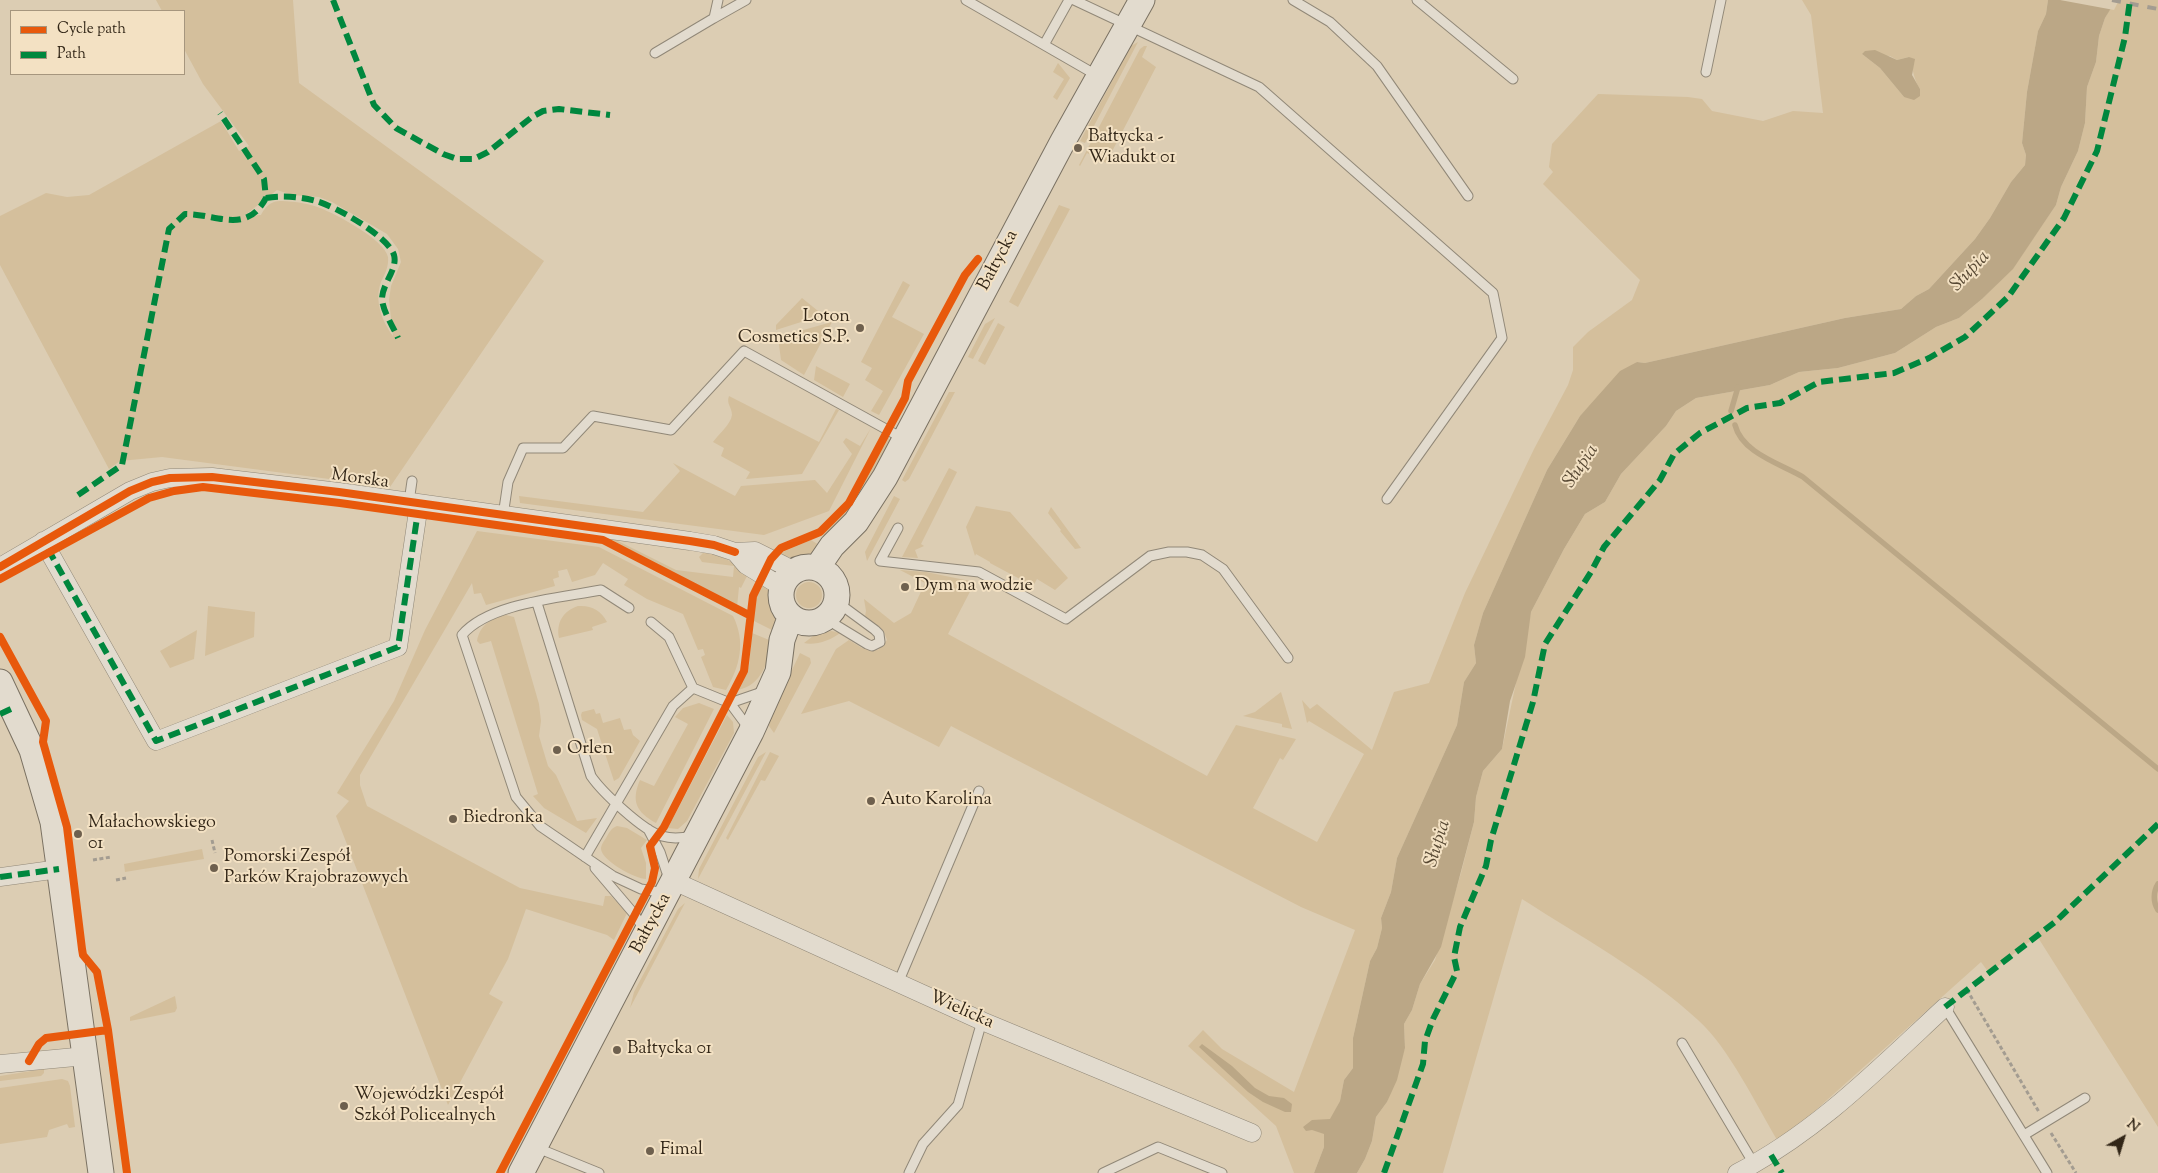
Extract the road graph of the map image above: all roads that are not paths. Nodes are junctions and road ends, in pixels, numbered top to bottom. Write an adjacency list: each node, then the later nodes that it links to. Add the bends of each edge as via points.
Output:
1 (718, 0): 10 (lane)
2 (746, 0): 10 (lane)
3 (966, 0): 12 (lane)
4 (1070, 0): 12 (lane)
5 (1074, 0): 11 (lane)
6 (1142, 0): 11 (main road, Bałtycka)
7 (1293, 0): 17 (lane, via 1330,22 1377,66)
8 (1416, 0): 16 (lane)
9 (1721, 0): 14 (lane)
10 (714, 18): 13 (lane)
11 (1128, 26): 15 (main road, Bałtycka); 20 (lane, via 1248,81 1269,94 1493,293 1502,338)
12 (1044, 43): 15 (lane)
13 (655, 53)
14 (1706, 72)
15 (1100, 77): 18 (main road, Bałtycka)
16 (1513, 79)
17 (1468, 196)
18 (906, 440): 22 (lane, via 744,351 671,430 593,416 563,448 523,448 508,482); 26 (main road, Bałtycka, via 856,522 832,546)
19 (412, 481): 21 (lane)
20 (1387, 499)
21 (414, 503): 22 (street, Morska); 24 (street, Morska, via 189,476 142,486); 24 (street, via 398,647 156,741)
22 (503, 516): 26 (street, Morska, via 690,541 736,552 755,551)
23 (898, 528): 30 (lane, via 880,561 979,572 1066,620 1150,556 1169,552 1202,555 1223,569)
24 (43, 541): 25 (street, Morska)
25 (0, 567)
26 (811, 596): 26 (lane, via 867,644 872,646 880,642 875,630); 31 (main road, Bałtycka, via 782,640)
27 (537, 603): 28 (lane, via 601,590); 38 (lane, via 586,764 596,784); 41 (lane, via 484,616 462,635 516,796 540,826)
28 (629, 608)
29 (651, 622): 33 (lane, via 669,637)
30 (1288, 658)
31 (775, 680): 34 (lane); 36 (main road, Bałtycka)
32 (0, 682): 35 (main road)
33 (694, 688): 34 (lane); 38 (lane, via 673,706)
34 (730, 703): 36 (lane)
35 (7, 711): 42 (main road, via 32,750 43,782)
36 (751, 732): 40 (main road, Bałtycka)
37 (979, 791): 46 (lane)
38 (616, 803): 39 (lane); 41 (lane)
39 (648, 829): 40 (lane, via 663,836 681,838); 44 (lane, via 660,852)
40 (699, 834): 44 (main road, Bałtycka)
41 (585, 857): 44 (lane, via 627,883); 45 (lane, via 635,915)
42 (60, 869): 43 (street); 50 (main road)
43 (0, 877)
44 (671, 887): 45 (main road, Bałtycka); 46 (street, Wielicka)
45 (646, 935): 55 (main road, Bałtycka)
46 (898, 983): 48 (street, Wielicka)
47 (1945, 1007): 54 (lane); 56 (street, via 1840,1104 1771,1156)
48 (982, 1021): 53 (street, Wielicka); 60 (lane, via 958,1105 923,1144)
49 (1682, 1043): 56 (lane)
50 (86, 1056): 51 (street); 57 (main road)
51 (0, 1064)
52 (2085, 1098): 54 (lane)
53 (1252, 1132)
54 (2024, 1135): 64 (lane)
55 (535, 1147): 58 (main road, Bałtycka); 59 (lane)
56 (1754, 1164): 63 (street)
57 (101, 1173)
58 (521, 1173)
59 (599, 1173)
60 (909, 1173)
61 (1103, 1173): 62 (lane, via 1158,1147)
62 (1222, 1173)
63 (1737, 1173)
64 (2047, 1173)

